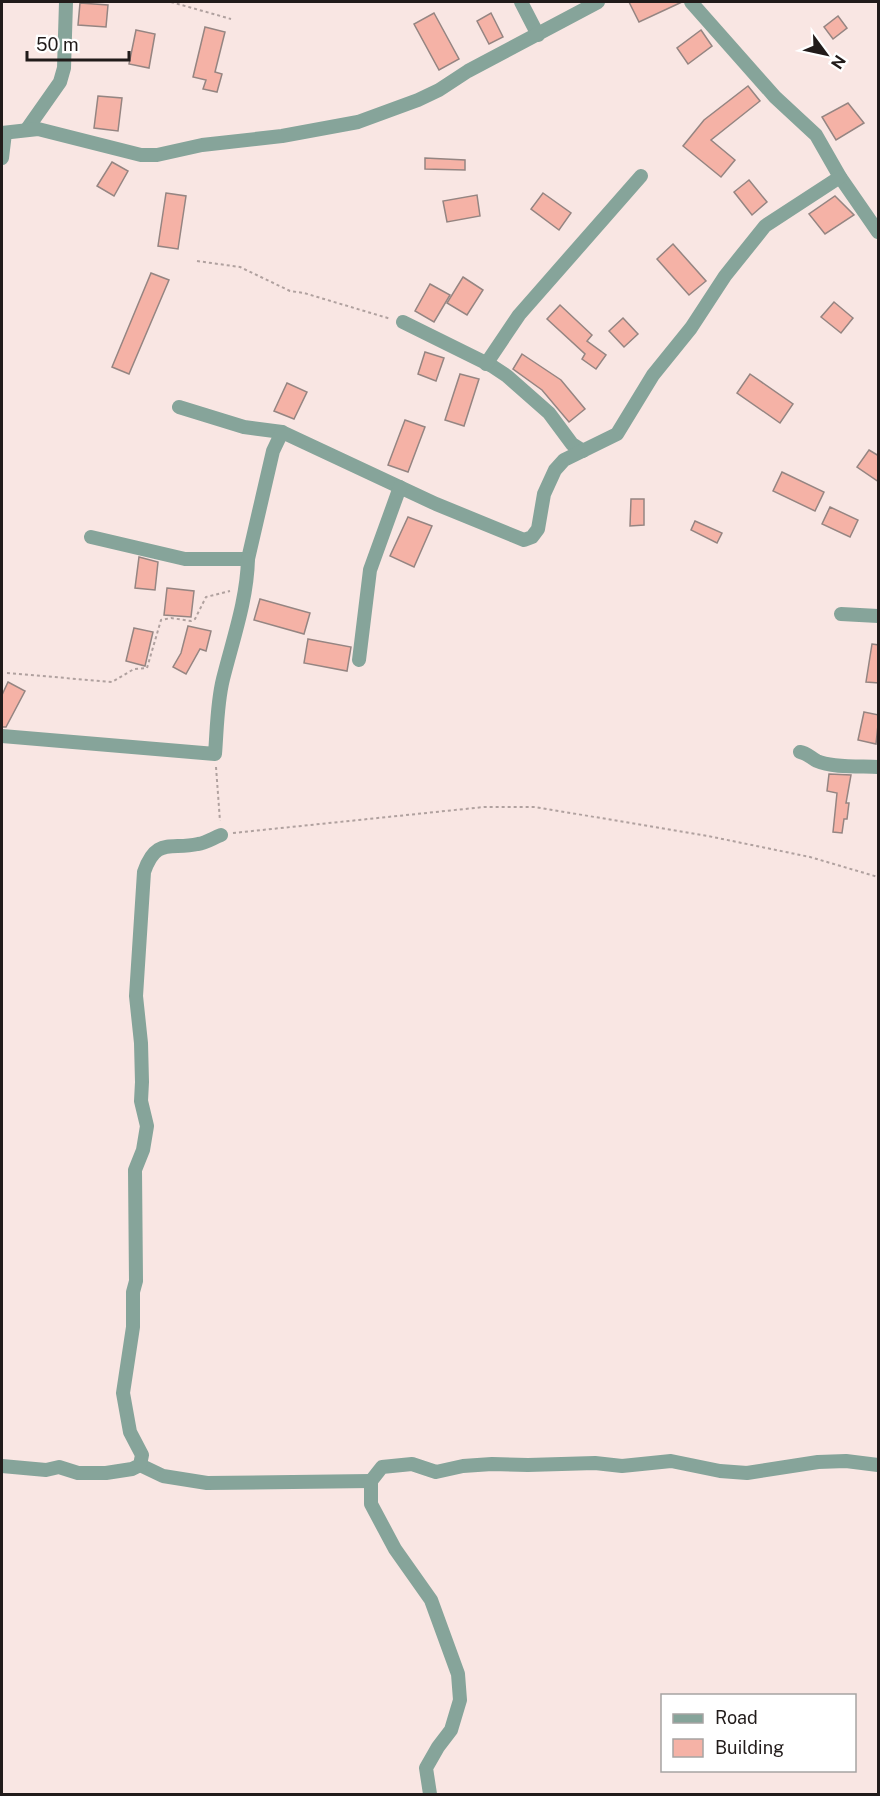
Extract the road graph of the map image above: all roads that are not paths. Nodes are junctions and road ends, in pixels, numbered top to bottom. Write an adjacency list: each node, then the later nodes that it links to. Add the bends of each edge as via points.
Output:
1 (66, 2): 6 (street, via 60,82)
2 (521, 2): 5 (street)
3 (598, 2): 5 (street)
4 (691, 2): 10 (street, via 775,97 816,135)
5 (538, 34): 6 (street, via 468,70 439,90 358,122 157,155 141,155)
6 (27, 129): 7 (street)
7 (3, 133): 8 (street)
8 (2, 158)
9 (641, 176): 13 (street, via 519,315)
10 (840, 177): 11 (street); 16 (street, via 765,226 653,375 616,434)
11 (879, 232)
12 (403, 322): 13 (street)
13 (486, 364): 16 (street, via 518,384 549,413 572,444)
14 (179, 407): 15 (street, via 244,427)
15 (282, 432): 17 (street); 19 (street, via 273,452)
16 (583, 451): 17 (street, via 564,460 555,470 544,494 538,529 524,540)
17 (400, 487): 22 (street, via 370,570)
18 (91, 537): 19 (street, via 185,559)
19 (248, 559): 23 (street, via 245,590 220,696 215,754)
20 (841, 614): 21 (street)
21 (879, 616)
22 (359, 660)
23 (2, 736)
24 (800, 752): 25 (street, via 825,763)
25 (879, 767)
26 (220, 835): 27 (street, via 199,844 157,850 149,856 144,872 136,996 141,1101 147,1126 135,1170 134,1327 123,1393 130,1432 142,1455)
27 (140, 1465): 29 (street, via 106,1473); 30 (street, via 163,1476 207,1483)
28 (879, 1465): 30 (street, via 818,1462 747,1473 670,1461 622,1466 492,1464 436,1472 412,1464 382,1467)
29 (2, 1466)
30 (371, 1481): 31 (street, via 371,1504 395,1549 431,1600 458,1674 460,1700 451,1730 426,1768)
31 (430, 1794)

